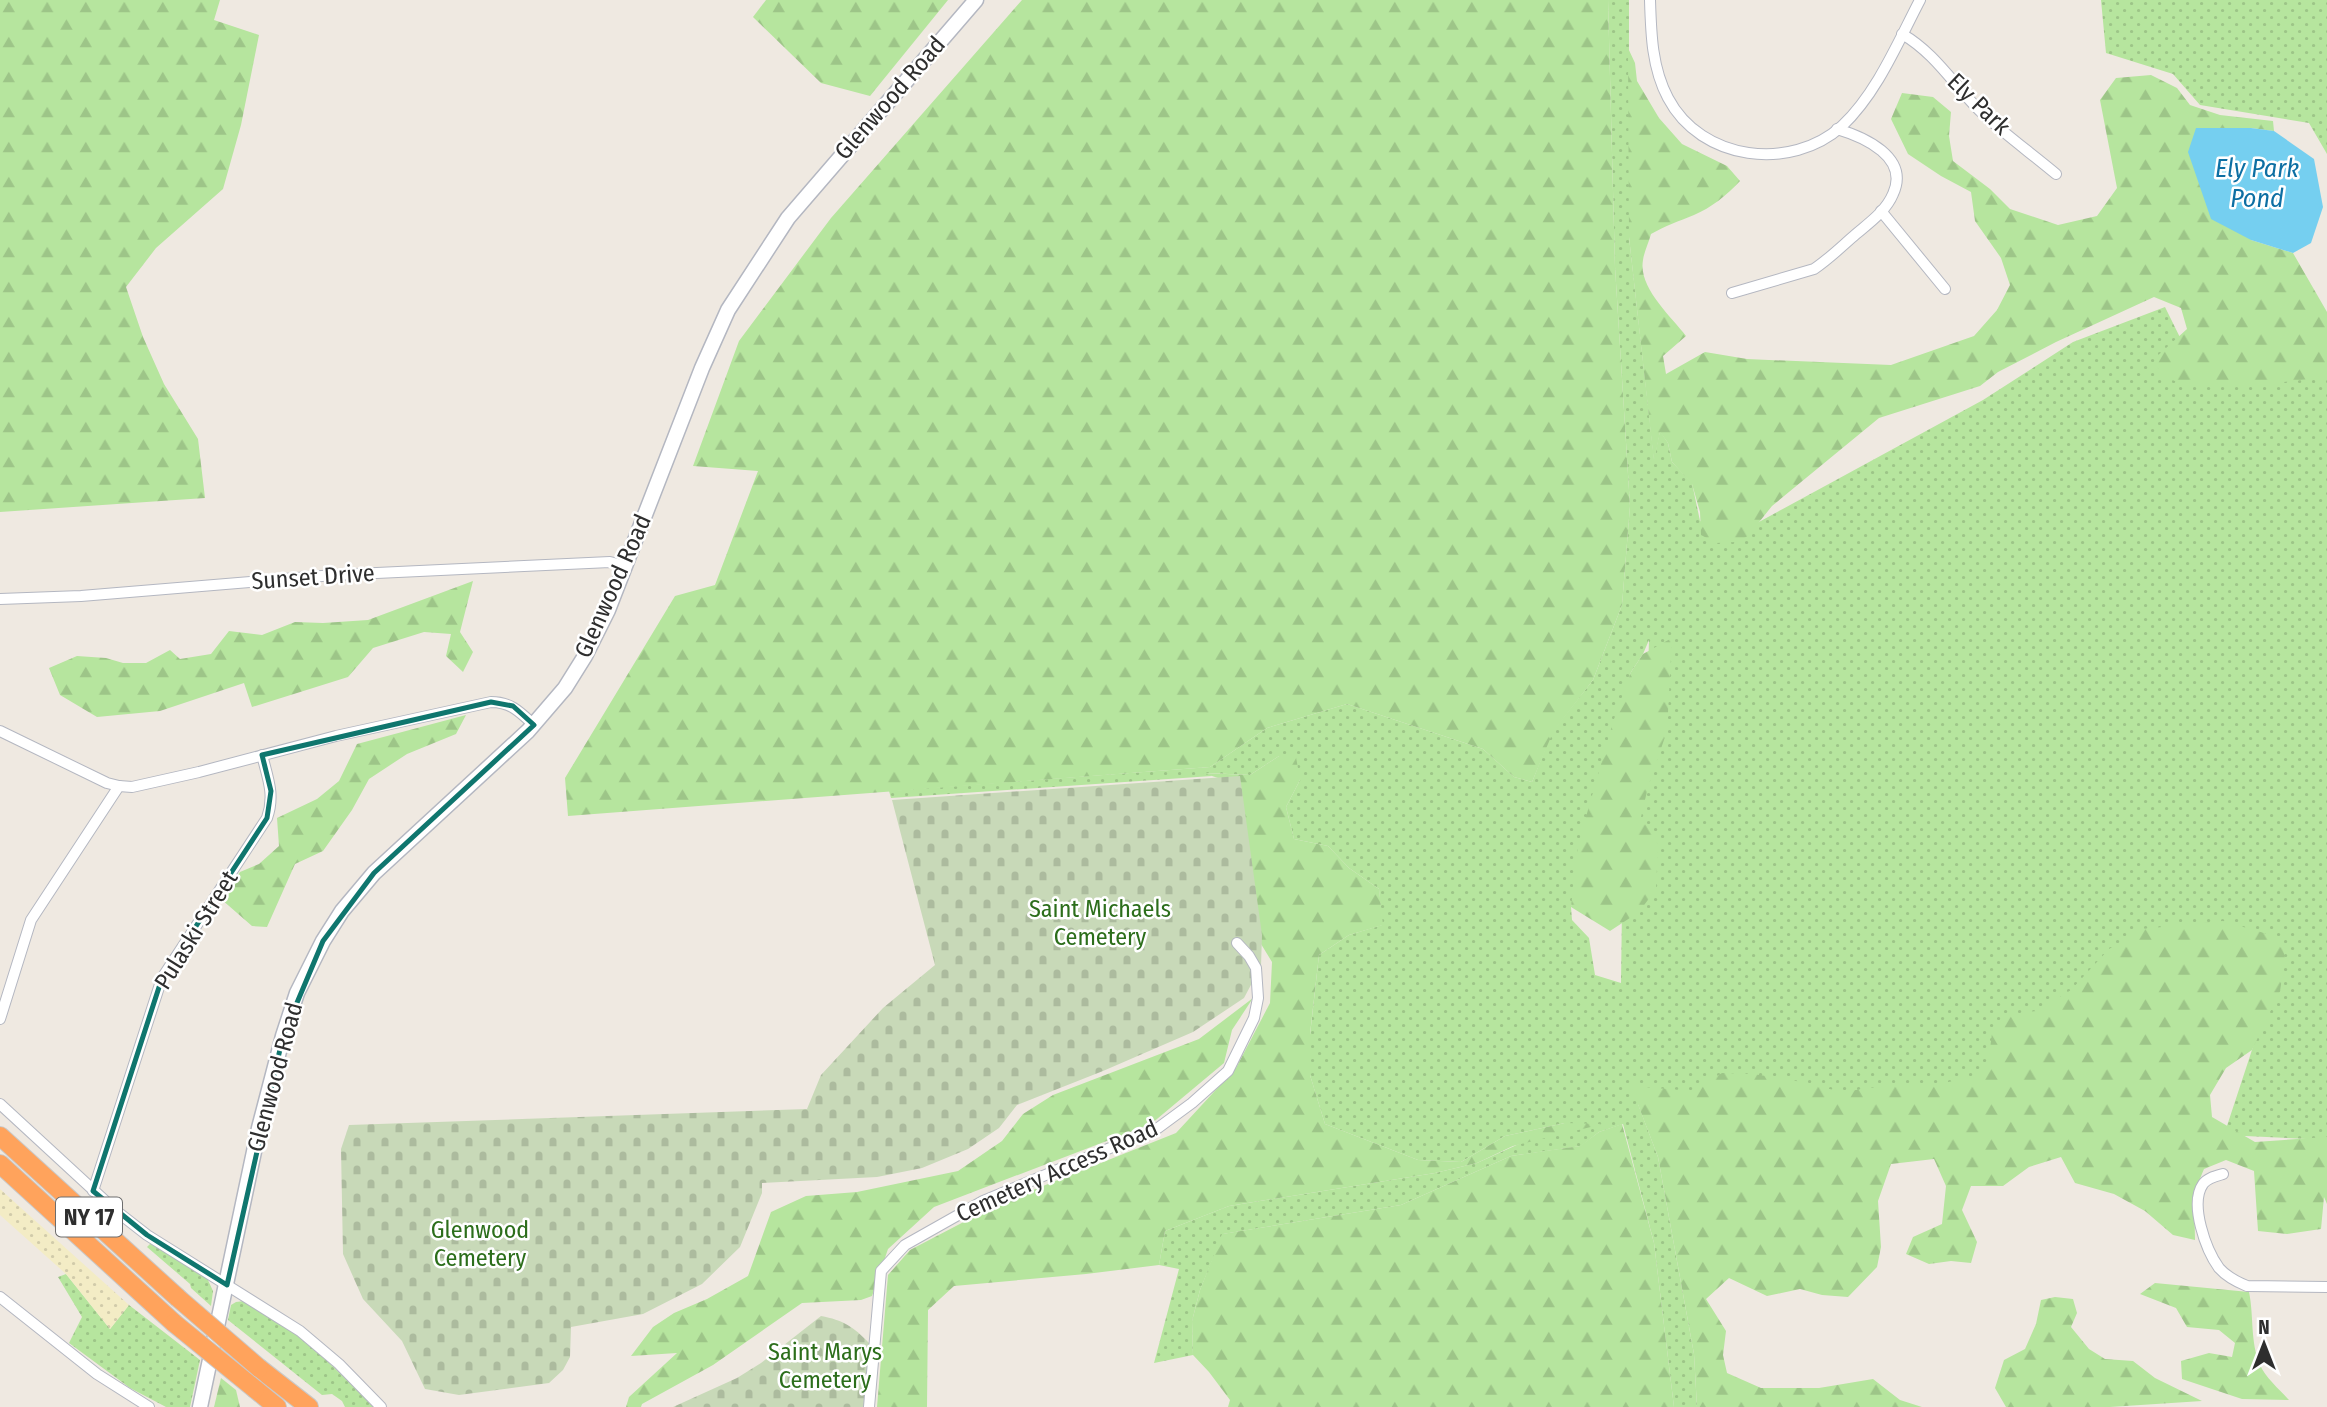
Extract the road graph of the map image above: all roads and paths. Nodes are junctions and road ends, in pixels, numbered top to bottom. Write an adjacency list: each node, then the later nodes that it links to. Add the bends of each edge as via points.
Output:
1 (976, 0): 10 (street, Glenwood Road, via 788,218 728,310)
2 (1650, 0): 5 (street, via 1651,43 1659,80 1675,110 1694,130 1744,153 1778,155 1825,139)
3 (1920, 0): 4 (street)
4 (1902, 34): 5 (street, via 1864,101); 6 (street, Ely Park, via 1920,45 1979,110)
5 (1837, 129): 7 (street, via 1875,144 1889,158 1896,175 1894,193)
6 (2056, 174)
7 (1881, 211): 8 (street); 9 (street, via 1814,269)
8 (1945, 289)
9 (1732, 293)
10 (625, 566): 11 (street, Sunset Drive, via 610,562 334,575); 12 (street, Glenwood Road, via 584,656)
11 (0, 599)
12 (534, 725): 14 (street, via 513,706 491,702); 23 (street, Glenwood Road, via 374,873 323,941 297,993 283,1036)
13 (0, 731): 15 (street)
14 (262, 755): 15 (street, via 132,787); 22 (street, Pulaski Street, via 271,791 267,818 162,978)
15 (119, 786): 17 (street, via 31,920)
16 (1237, 943): 31 (street, Cemetery Access Road, via 1256,968 1258,998 1254,1018 1228,1071 1158,1128 982,1201 905,1245 881,1271)
17 (0, 1019)
18 (0, 1104): 22 (street)
19 (0, 1136): 29 (highway, NY 17, bridge, via 178,1298)
20 (0, 1164): 28 (highway, NY 17, bridge, via 174,1323)
21 (2222, 1174): 24 (street, via 2203,1184 2197,1203 2198,1219 2219,1268 2247,1286)
22 (93, 1191): 23 (street, via 148,1235)
23 (227, 1285): 27 (street, Glenwood Road); 30 (street, via 300,1331)
24 (2327, 1287)
25 (2, 1302): 26 (street)
26 (149, 1407)
27 (200, 1407)
28 (277, 1407)
29 (309, 1407)
30 (381, 1407)
31 (869, 1407)

